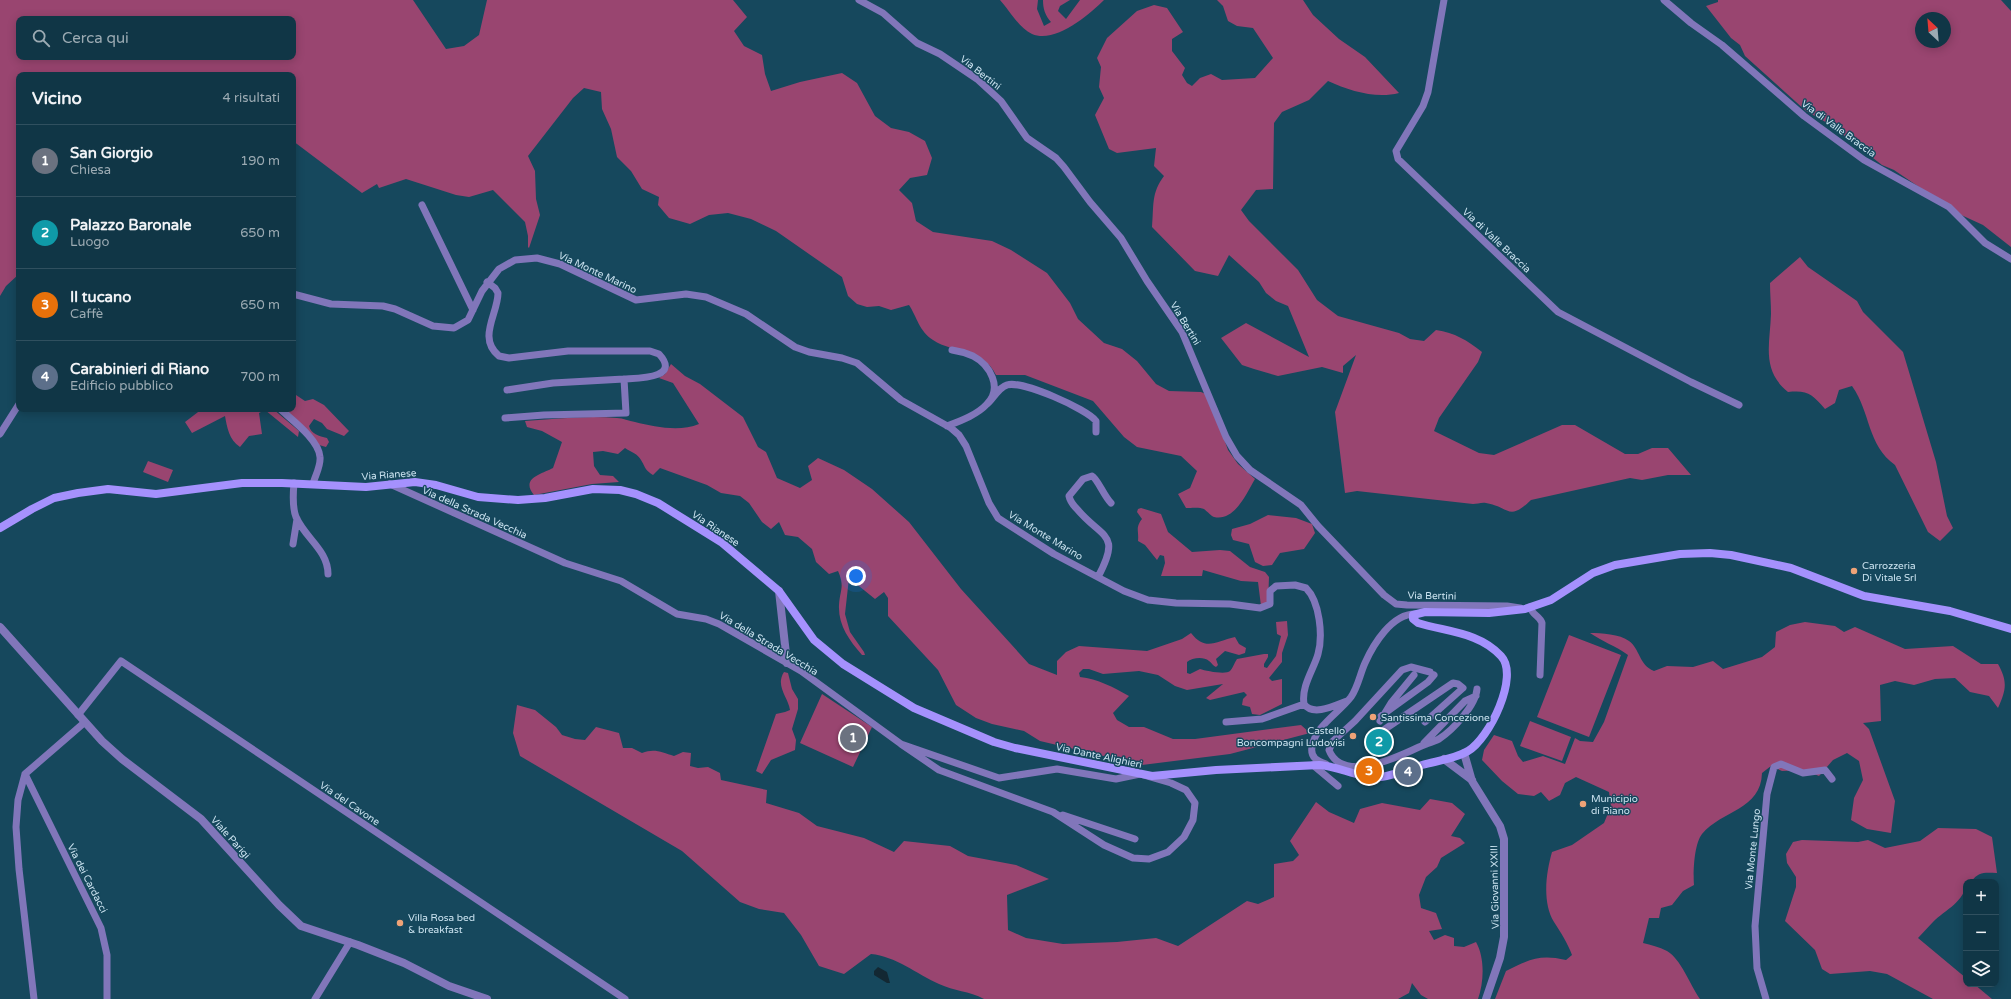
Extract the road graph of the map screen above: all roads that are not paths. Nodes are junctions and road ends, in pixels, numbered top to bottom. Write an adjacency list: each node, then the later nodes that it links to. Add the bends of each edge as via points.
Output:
1 (859, 0): 30 (street, Via Bertini, via 883,14 913,40 940,54 977,79 1001,100 1027,138 1056,158 1064,167 1121,238 1147,282 1185,337 1226,437 1240,460 1303,508 1384,595 1396,604 1407,605)
2 (1444, 0): 13 (street, Via di Valle Braccia, via 1428,92 1423,106 1396,151 1398,160 1558,312)
3 (1664, 0): 5 (street, Via di Valle Braccia, via 1722,45 1803,115 1864,160 1945,205 1985,243)
4 (422, 205): 8 (street)
5 (2011, 259)
6 (488, 282): 8 (street, Via Monte Marino); 10 (street, via 498,293 489,333 491,346 497,356 506,358 572,351 650,351 663,359 664,368 658,375); 17 (street, Via Monte Marino, via 508,263 537,258 560,264 636,300 686,294 702,296 746,314 795,347 857,363 901,400)
7 (296, 295): 8 (street, Via Monte Marino, via 331,304 383,306 433,326 448,328 463,324)
8 (474, 310)
9 (952, 350): 12 (street, via 973,356 989,370 994,386)
10 (624, 379): 11 (street, via 564,382); 16 (street, via 626,413 553,414)
11 (507, 390)
12 (987, 404): 17 (street, via 974,414); 18 (street, via 1006,385 1026,387 1087,412 1096,421)
13 (1739, 405)
14 (16, 409): 19 (street)
15 (283, 412): 21 (street, via 305,432 318,451 320,461)
16 (505, 418)
17 (947, 426): 28 (street, Via Monte Marino, via 965,443 989,503 1000,520 1054,554)
18 (1096, 432)
19 (0, 434)
20 (294, 483): 21 (main road, Via Rianese); 24 (street, via 293,503); 25 (main road, Via Rianese, via 236,484 156,494 112,489 78,493 44,502)
21 (313, 484): 22 (main road, Via Rianese, via 368,487)
22 (390, 484): 29 (main road, Via Rianese, via 422,482 478,497 508,500 545,498 593,489 629,492 658,503 704,530); 34 (street, Via della Strada Vecchia, via 569,565 621,581 677,614 716,622)
23 (1111, 503): 28 (street, via 1092,476 1083,479 1070,496 1078,510 1109,542 1108,557)
24 (297, 519): 26 (street); 27 (street, via 325,557)
25 (0, 528)
26 (293, 544)
27 (328, 574)
28 (1098, 577): 39 (street, Via Monte Marino, via 1127,593 1151,600 1260,608 1270,604 1270,591 1276,586 1294,584 1306,588 1315,605 1320,644 1305,690)
29 (779, 591): 34 (street); 52 (main road, Via Dante Alighieri, via 824,650 920,711 1002,745)
30 (1527, 608): 31 (main road, via 1489,613); 33 (main road, via 1555,598 1594,573 1610,567 1680,554 1710,553 1791,568 1864,596 1950,611); 36 (street, via 1542,623)
31 (1416, 614): 38 (street, via 1399,619 1379,638); 46 (main road, via 1412,618 1418,623 1461,632 1486,644 1501,655 1507,665 1508,680 1496,714 1480,740)
32 (0, 627): 40 (street, Viale Parigi)
33 (2011, 629)
34 (787, 663): 45 (street, Via della Strada Vecchia)
35 (1414, 675): 50 (street, via 1380,718 1432,673 1411,667 1404,670 1333,741 1330,753 1339,763)
36 (1540, 675)
37 (1477, 692): 50 (street, via 1465,713 1443,736 1385,761)
38 (1348, 701): 39 (street, via 1316,710); 49 (street, via 1321,729 1312,744 1314,758)
39 (1304, 704): 42 (street, via 1259,720)
40 (78, 715): 41 (street, Viale Parigi); 63 (street, Via del Cavone, via 121,661)
41 (85, 722): 51 (street); 58 (street, Viale Parigi, via 117,754 201,819 272,899 297,923 308,930)
42 (1226, 722)
43 (1425, 722): 44 (street, via 1463,688 1456,682)
44 (1385, 729)
45 (901, 744): 52 (street, Via della Strada Vecchia, via 999,778 1057,769 1116,779); 56 (street, via 939,770)
46 (1464, 753): 47 (main road, Via Dante Alighieri); 54 (street, Via Giovanni XXIII)
47 (1444, 759): 50 (main road, Via Dante Alighieri, via 1381,777); 54 (street, Via Giovanni XXIII)
48 (1313, 765): 49 (main road, Via Dante Alighieri); 52 (main road, Via Dante Alighieri, via 1216,770 1166,776); 55 (street)
49 (1330, 766): 50 (main road, Via Dante Alighieri)
50 (1349, 768)
51 (25, 774): 59 (street, via 17,806 16,837); 60 (street, Via dei Cardacci, via 101,928 107,955)
52 (1140, 774): 56 (street, via 1182,787 1194,801 1194,818 1188,832 1171,850 1162,855 1144,859 1127,856 1104,845)
53 (1832, 780): 65 (street, Via Monte Lungo, via 1825,770 1805,773 1781,764 1774,767 1767,794 1755,926 1756,960)
54 (1472, 781): 64 (street, Via Giovanni XXIII, via 1500,826 1504,839 1505,931 1500,958)
55 (1338, 786)
56 (1053, 812): 57 (street)
57 (1135, 839)
58 (350, 942): 61 (street); 62 (street, Viale Parigi, via 401,962 449,986)
59 (34, 999)
60 (108, 999)
61 (315, 999)
62 (487, 999)
63 (625, 999)
64 (1486, 999)
65 (1766, 999)

